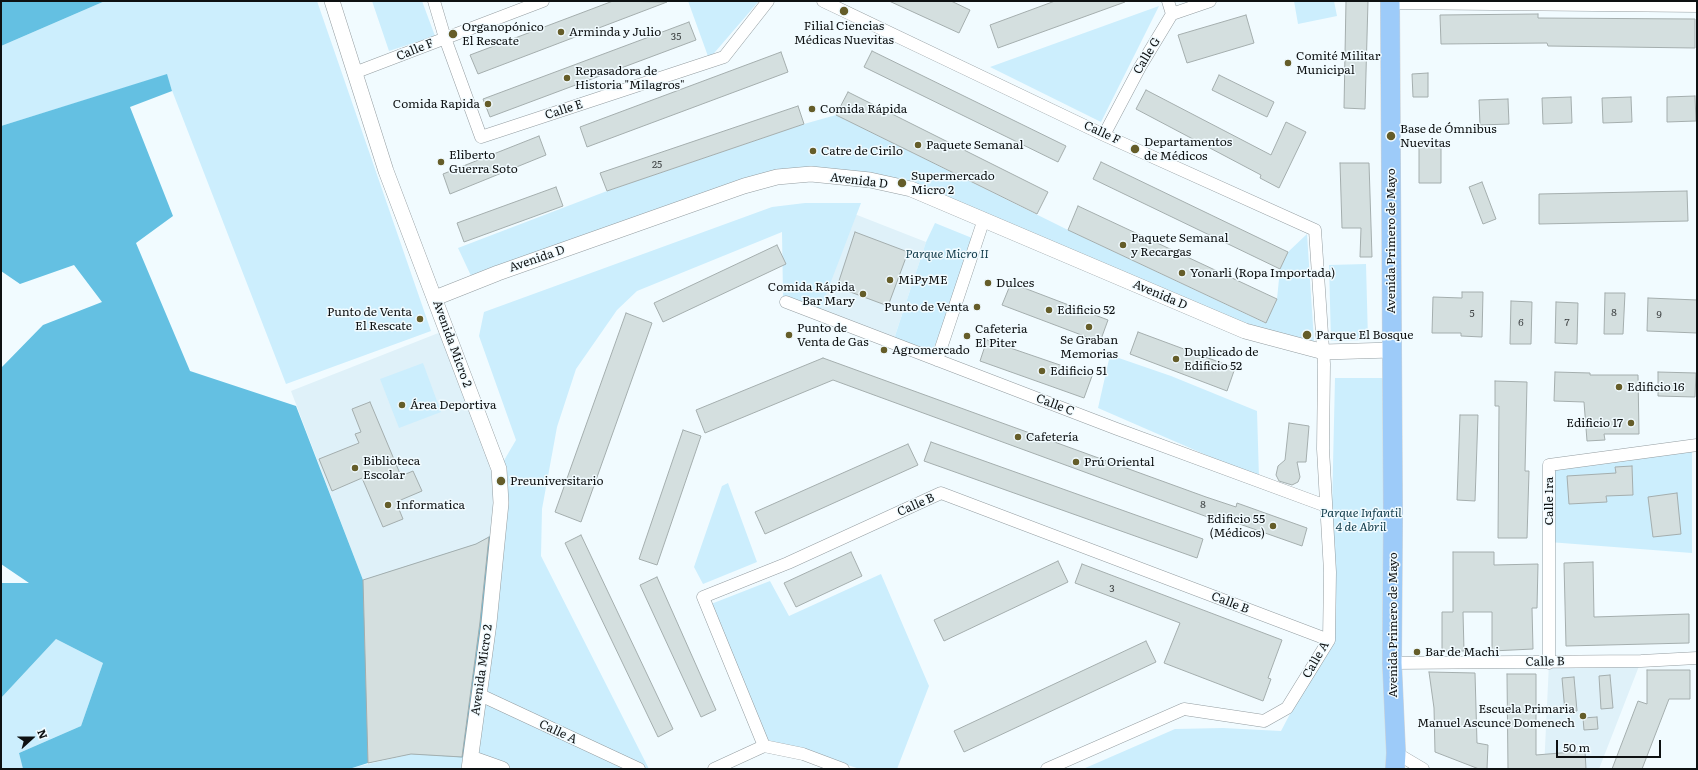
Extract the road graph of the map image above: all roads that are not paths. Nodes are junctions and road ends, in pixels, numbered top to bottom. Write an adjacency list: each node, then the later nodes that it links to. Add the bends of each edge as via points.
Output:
1 (332, 1): 12 (street, Avenida Micro 2)
2 (434, 1): 11 (street)
3 (543, 1): 11 (street, Calle F)
4 (768, 1): 11 (street, Calle E, via 724,57 481,137)
5 (823, 1): 13 (street, Calle F)
6 (1168, 1): 10 (street)
7 (1210, 1): 10 (street)
8 (1390, 2): 9 (street); 17 (main road, Avenida Primero de Mayo)
9 (1697, 6)
10 (1172, 14): 13 (street, Calle G)
11 (445, 38): 12 (street, Calle F)
12 (354, 74): 15 (street, Avenida Micro 2, via 386,171)
13 (1104, 134): 18 (street, Calle F, via 1315,230)
14 (984, 219): 15 (street, Avenida D, via 911,188 870,180 811,174 789,175 712,196 480,279); 18 (street, Avenida D, via 1245,331); 19 (street)
15 (435, 298): 26 (street, Avenida Micro 2, via 499,469 501,481 489,623)
16 (786, 302): 19 (street, Calle C)
17 (1392, 350): 18 (street, Avenida D); 25 (main road, Avenida Primero de Mayo)
18 (1324, 352): 21 (street, Calle A, via 1323,449)
19 (937, 360): 21 (street, Calle C)
20 (1697, 445): 24 (street, Calle 1ra, via 1549,464)
21 (1326, 506): 22 (street, Calle A, via 1330,572)
22 (1329, 640): 27 (street, Calle B, via 941,493 703,597); 34 (street, Calle A, via 1287,708 1264,720 1184,709)
23 (1697, 658): 24 (street, Calle B)
24 (1549, 662): 25 (street, Calle B)
25 (1392, 663): 28 (main road, Avenida Primero de Mayo)
26 (478, 694): 29 (street, Avenida Micro 2); 31 (street, Calle A)
27 (764, 746): 32 (street); 33 (street, via 803,754)
28 (1396, 761): 35 (street)
29 (470, 763): 30 (street)
30 (502, 769)
31 (639, 769)
32 (714, 769)
33 (843, 769)
34 (1047, 769)
35 (1423, 769)

